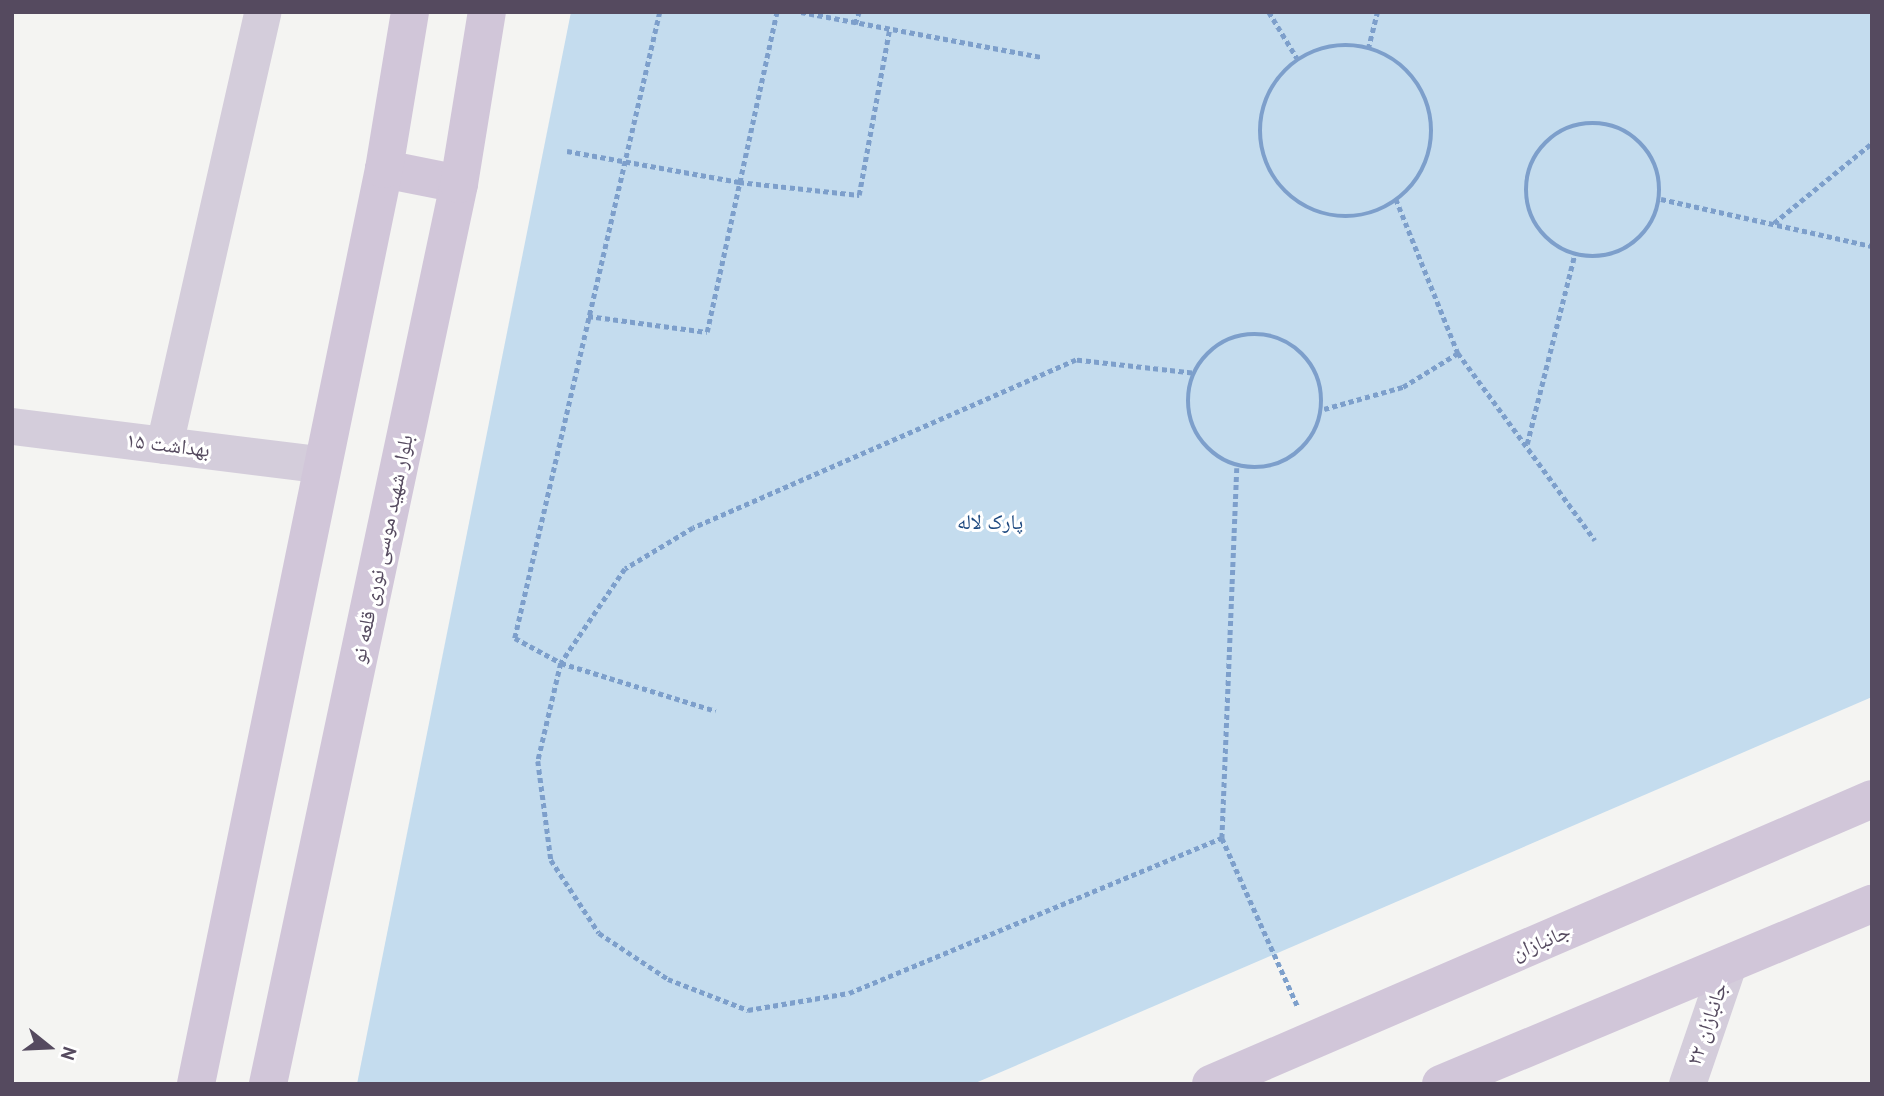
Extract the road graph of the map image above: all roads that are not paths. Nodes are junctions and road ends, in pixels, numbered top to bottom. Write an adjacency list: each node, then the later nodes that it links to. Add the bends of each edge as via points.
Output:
1 (262, 12): 7 (street)
2 (410, 12): 4 (main road)
3 (487, 12): 5 (main road, بلوار شهید موسی نوری قلعه نو)
4 (384, 170): 5 (main road); 8 (main road)
5 (459, 184): 13 (main road, بلوار شهید موسی نوری قلعه نو)
6 (12, 426): 7 (street, بهداشت ۱۵)
7 (164, 445): 8 (street, بهداشت ۱۵)
8 (323, 465): 12 (main road)
9 (1872, 799): 14 (main road, جانبازان)
10 (1872, 904): 11 (main road)
11 (1728, 964): 15 (main road); 16 (street, جانبازان ۲۲)
12 (196, 1084)
13 (268, 1084)
14 (1211, 1084)
15 (1441, 1084)
16 (1687, 1084)

